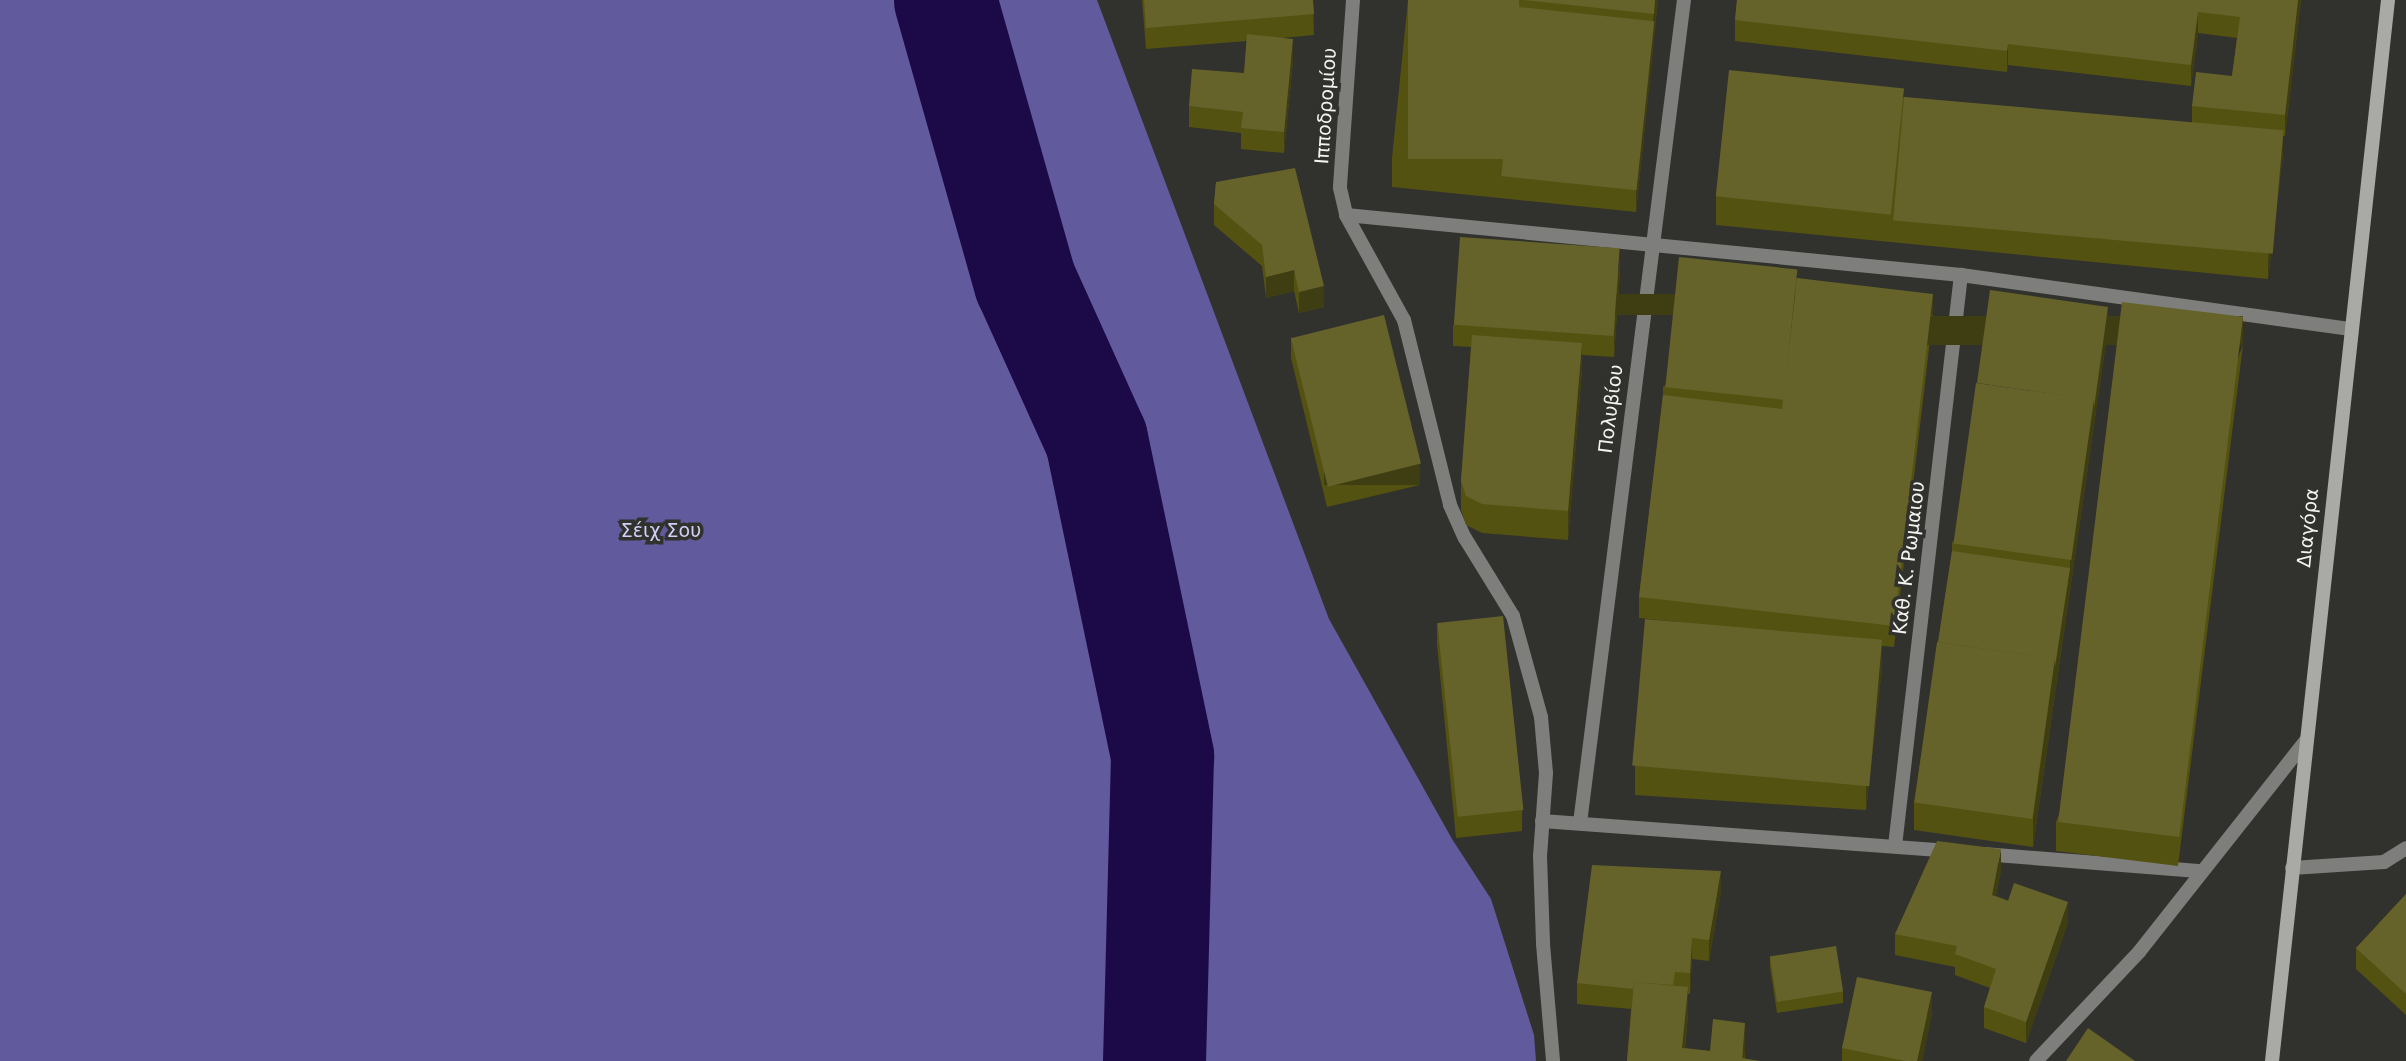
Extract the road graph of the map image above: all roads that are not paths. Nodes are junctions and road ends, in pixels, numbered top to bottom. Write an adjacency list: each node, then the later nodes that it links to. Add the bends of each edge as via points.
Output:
1 (1353, 0): 4 (street, Ιπποδρομίου, via 1340,188)
2 (1684, 0): 5 (street, Πολυβίου)
3 (2388, 0): 7 (main road, Διαγόρα)
4 (1346, 215): 5 (street); 9 (street, Ιπποδρομίου, via 1404,320 1450,505 1465,538 1498,587 1521,640 1546,747)
5 (1651, 245): 6 (street); 10 (street, Πολυβίου)
6 (1961, 275): 7 (street); 11 (street, Καθ. Κ. Ρωμαιου)
7 (2349, 329): 8 (main road, Διαγόρα)
8 (2305, 742): 13 (main road, Διαγόρα); 14 (street)
9 (1542, 821): 10 (street); 15 (street, Ιπποδρομίου, via 1543,944)
10 (1580, 823): 11 (street)
11 (1895, 846): 14 (street)
12 (2406, 848): 13 (street, via 2384,862)
13 (2292, 868): 17 (main road, Διαγόρα)
14 (2201, 871): 16 (street, via 2139,952)
15 (1553, 1061)
16 (2036, 1061)
17 (2272, 1061)

